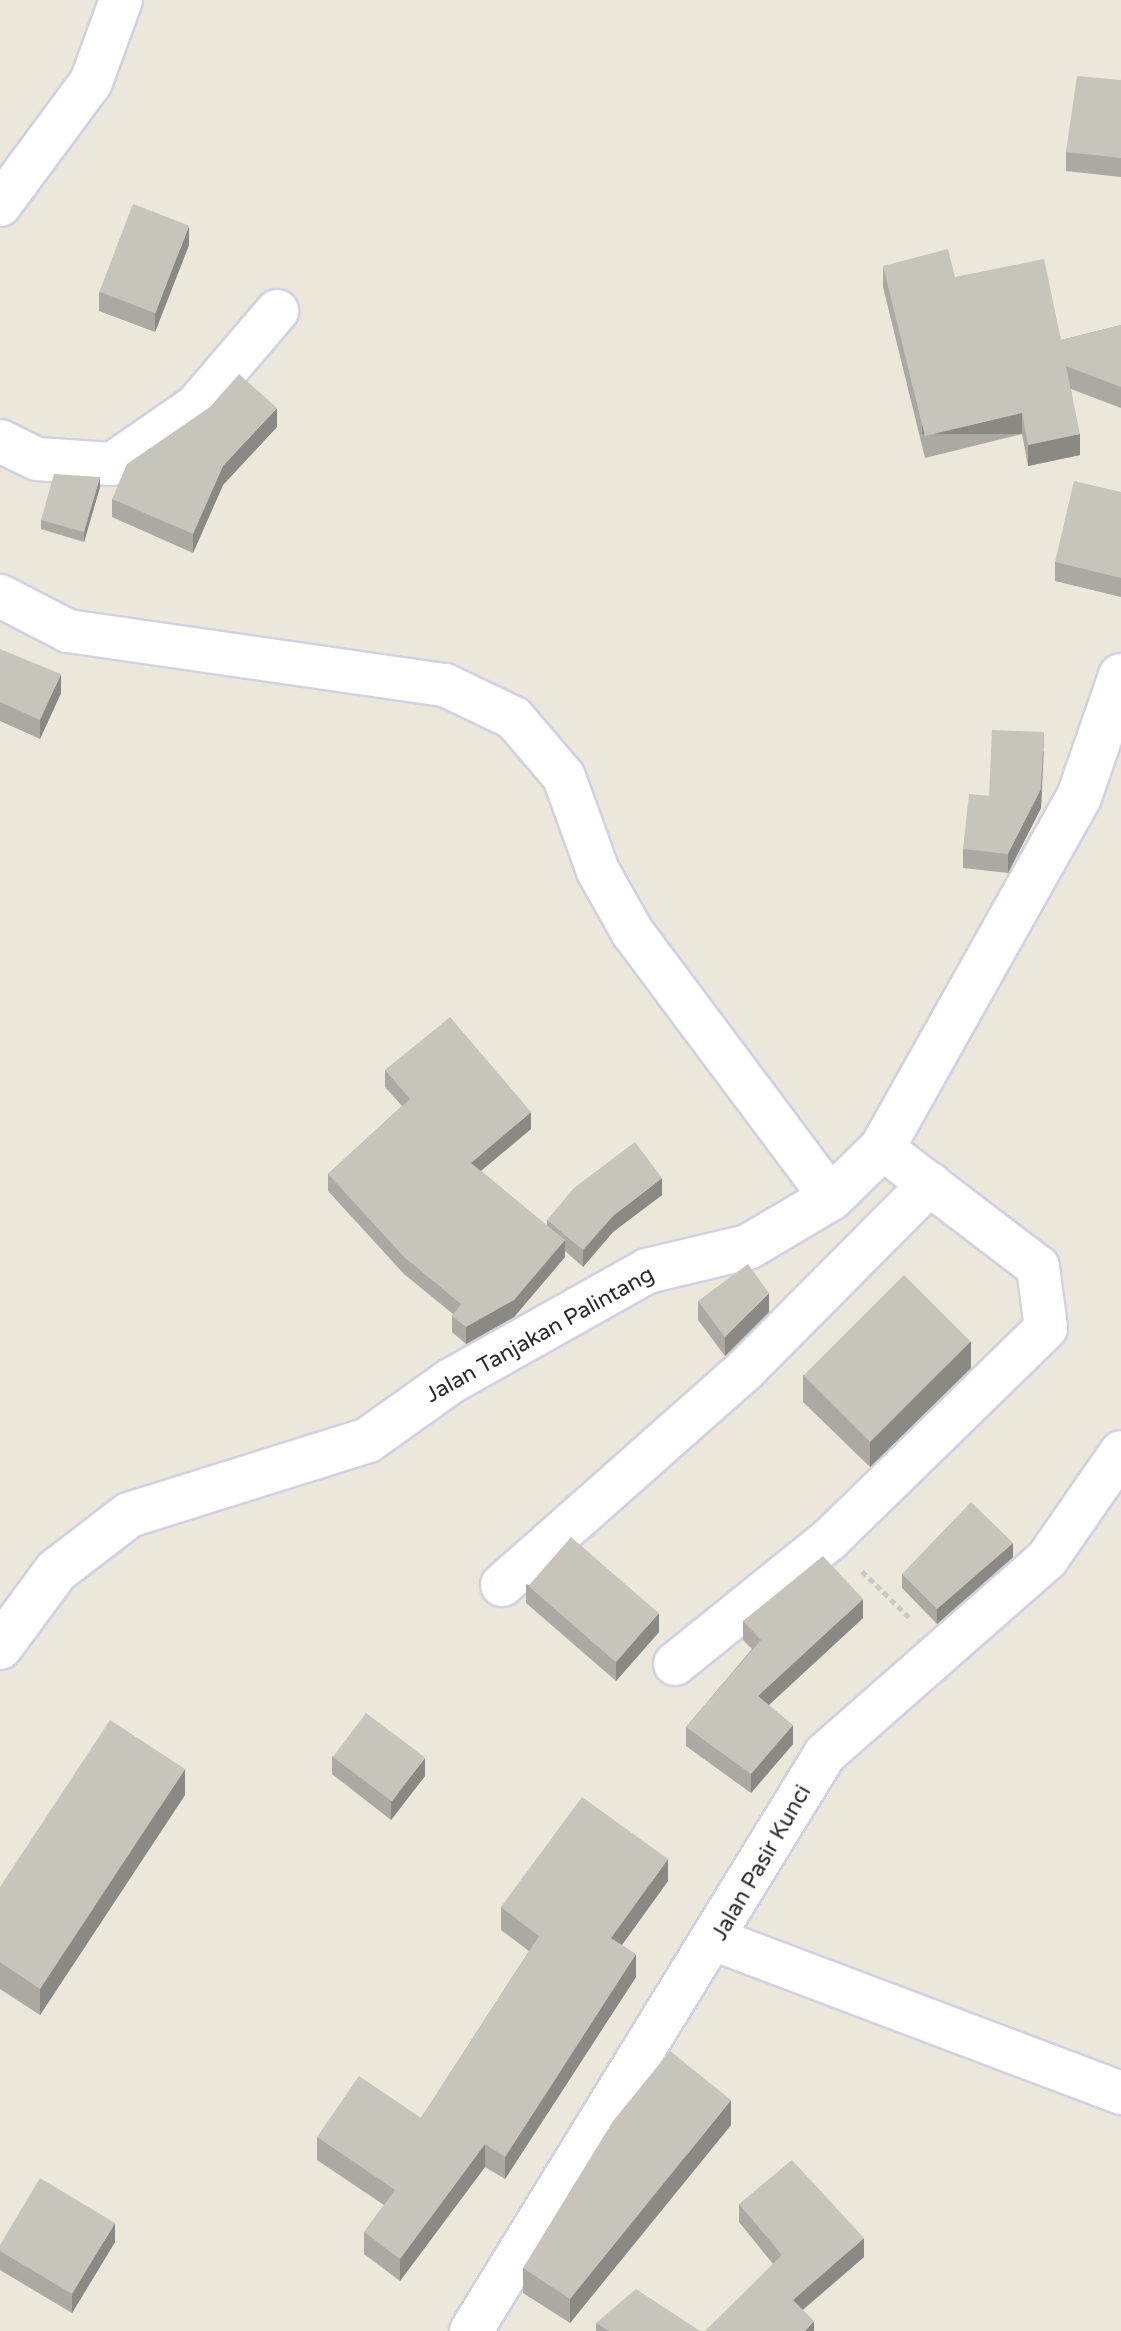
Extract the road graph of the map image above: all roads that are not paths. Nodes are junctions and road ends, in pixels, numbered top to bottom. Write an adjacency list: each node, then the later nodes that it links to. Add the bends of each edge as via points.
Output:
1 (121, 0): 2 (street, via 91,82)
2 (0, 205)
3 (277, 311): 4 (street, via 196,406 112,464 37,459)
4 (0, 441)
5 (0, 596): 9 (street, via 68,631 445,685 514,718 564,777 598,871 633,933)
6 (1121, 676): 7 (street, Jalan Tanjakan Palintang, via 1079,797)
7 (882, 1148): 8 (street); 9 (street, Jalan Tanjakan Palintang)
8 (930, 1184): 11 (street, via 744,1371); 13 (street, via 1038,1267 1046,1328 830,1539)
9 (831, 1198): 12 (street, Jalan Tanjakan Palintang, via 748,1247 647,1271 451,1381 368,1440 129,1515 56,1571)
10 (1121, 1452): 14 (street, Jalan Pasir Kunci, via 1047,1559 825,1754)
11 (502, 1585)
12 (0, 1647)
13 (675, 1664)
14 (716, 1940): 15 (street); 16 (street, Jalan Pasir Kunci)
15 (1121, 2093)
16 (471, 2331)

